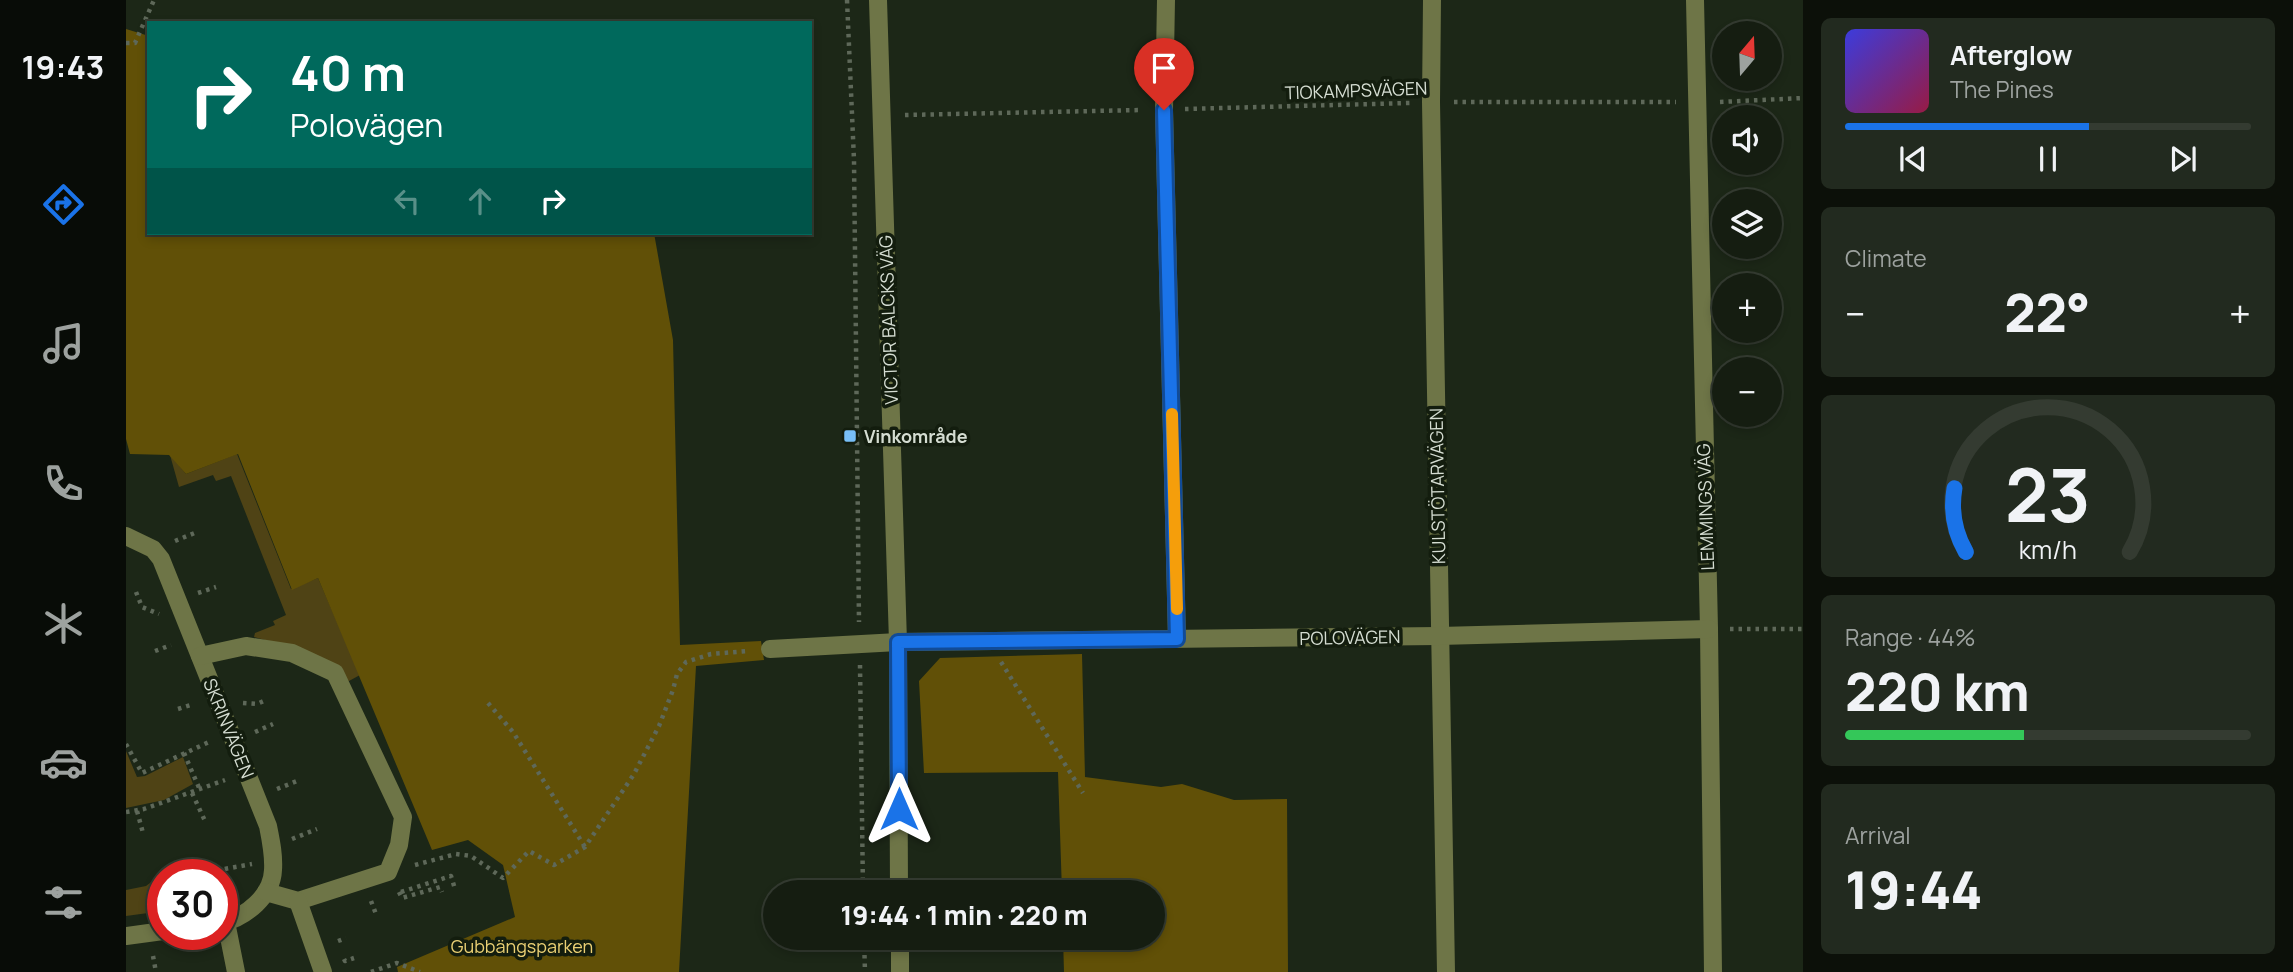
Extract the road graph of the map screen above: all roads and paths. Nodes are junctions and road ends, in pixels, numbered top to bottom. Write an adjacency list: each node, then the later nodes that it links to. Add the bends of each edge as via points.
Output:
1 (154, 0): 7 (path, via 135,43)
2 (847, 0): 22 (path, via 854,160)
3 (877, 0): 21 (street, VICTOR BALCKS VÄG)
4 (1166, 0): 11 (street)
5 (1432, 0): 9 (street, KULSTÖTARVÄGEN)
6 (1695, 0): 10 (street, LEMMINGS VÄG)
7 (126, 43)
8 (1803, 98): 10 (path, TIOKAMPSVÄGEN)
9 (1431, 102): 10 (path, TIOKAMPSVÄGEN); 11 (path, TIOKAMPSVÄGEN); 18 (street, KULSTÖTARVÄGEN)
10 (1696, 103): 16 (street, LEMMINGS VÄG)
11 (1164, 110): 12 (path, TIOKAMPSVÄGEN); 19 (street)
12 (910, 116)
13 (126, 536): 24 (street, SKRINVÄGEN, via 153,549 161,559)
14 (145, 588): 15 (path)
15 (131, 594)
16 (1709, 628): 17 (path); 18 (street, POLOVÄGEN); 62 (street, LEMMINGS VÄG)
17 (1803, 629)
18 (1439, 636): 19 (street, POLOVÄGEN); 61 (street, KULSTÖTARVÄGEN)
19 (1177, 639): 20 (street, POLOVÄGEN)
20 (988, 641): 21 (street, POLOVÄGEN); 32 (path)
21 (898, 642): 22 (street, POLOVÄGEN); 42 (street, VICTOR BALCKS VÄG)
22 (859, 644): 23 (street, POLOVÄGEN); 41 (path)
23 (770, 649): 37 (path, via 711,654 686,662 634,775)
24 (200, 656): 26 (street, SKRINVÄGEN); 46 (street, via 246,646 292,653 334,673 403,817 399,845 388,872)
25 (488, 703): 37 (path, via 513,732)
26 (231, 733): 28 (path); 29 (street, SKRINVÄGEN)
27 (127, 748): 28 (path, via 142,774)
28 (184, 752): 30 (path)
29 (246, 772): 30 (path); 39 (street, SKRINVÄGEN, via 268,826)
30 (200, 790): 31 (path)
31 (192, 793): 33 (path); 35 (path)
32 (1083, 793)
33 (137, 811): 34 (path); 36 (path)
34 (126, 812)
35 (205, 821)
36 (144, 832)
37 (585, 847): 38 (path, via 554,865 529,851 503,878 471,856)
38 (445, 856)
39 (273, 859): 40 (path); 44 (street, SKRINVÄGEN)
40 (238, 866)
41 (863, 880)
42 (900, 880)
43 (455, 889): 45 (path, via 451,876)
44 (266, 892): 46 (street); 47 (street)
45 (400, 893)
46 (298, 901): 56 (street)
47 (238, 917)
48 (147, 933): 49 (street)
49 (126, 936)
50 (346, 938): 51 (path)
51 (338, 941)
52 (231, 950): 55 (street)
53 (864, 950): 59 (path)
54 (900, 950): 60 (street)
55 (236, 972)
56 (323, 972)
57 (371, 972): 58 (path, via 397,963)
58 (420, 972)
59 (865, 972)
60 (900, 972)
61 (1446, 972)
62 (1713, 972)

